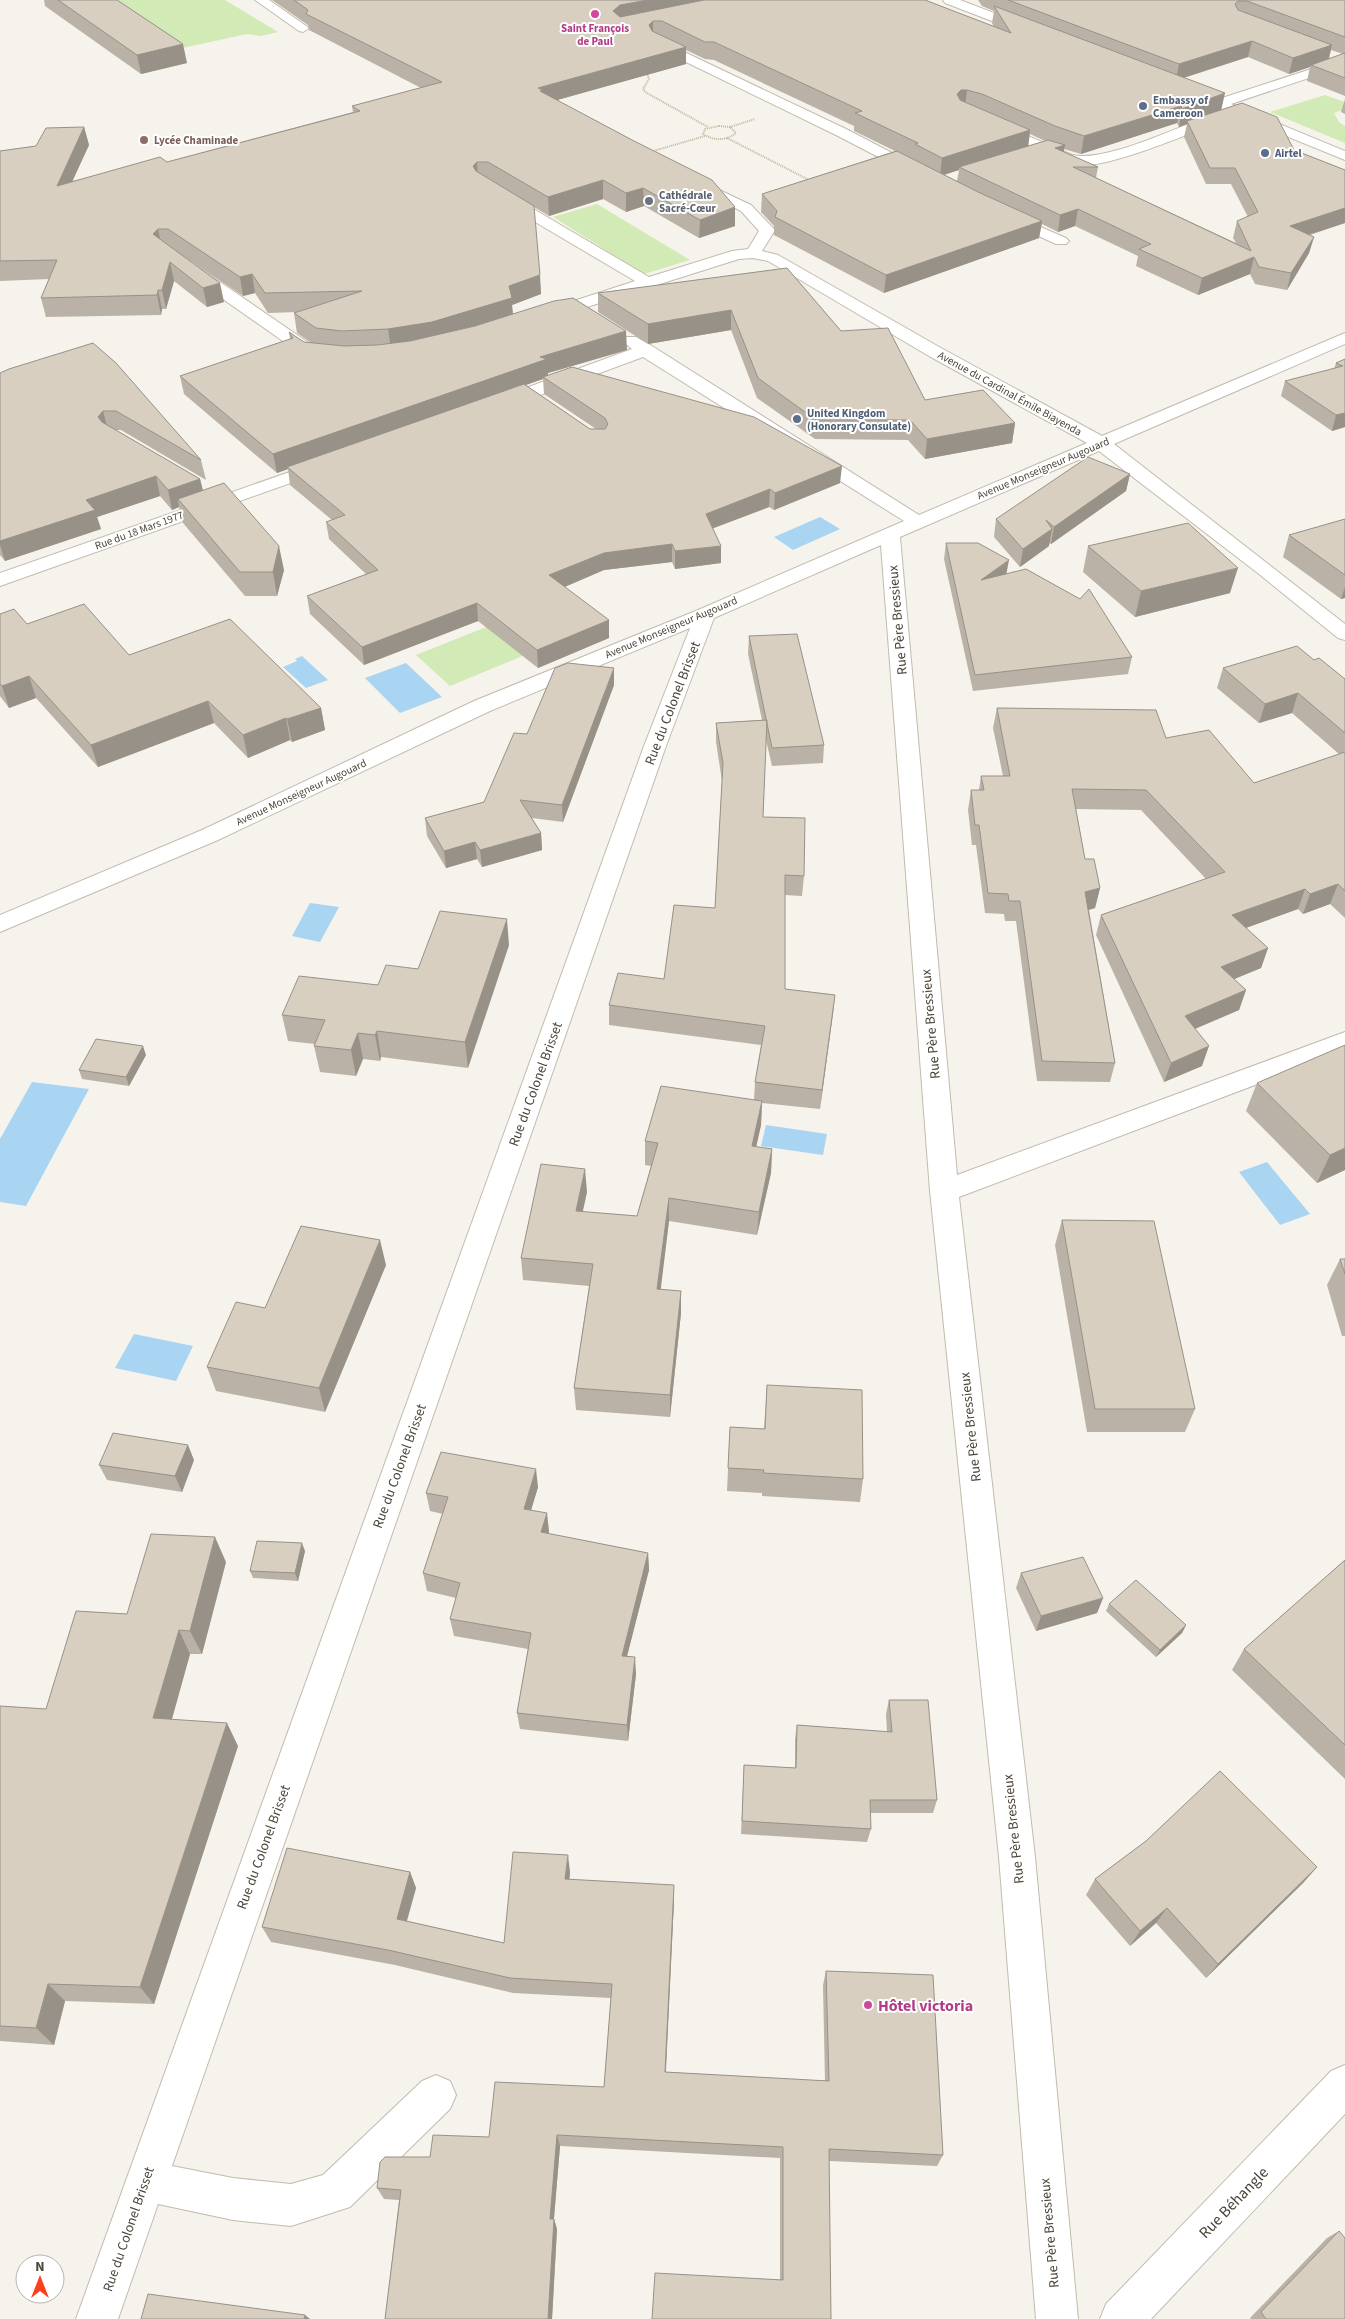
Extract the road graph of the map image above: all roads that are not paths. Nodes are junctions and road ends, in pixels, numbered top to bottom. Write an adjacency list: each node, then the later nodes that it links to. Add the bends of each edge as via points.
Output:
1 (261, 0): 3 (street)
2 (949, 0): 4 (street)
3 (303, 28)
4 (1041, 35)
5 (657, 43): 14 (street)
6 (1327, 54): 7 (street)
7 (1345, 61): 9 (street)
8 (1175, 86): 9 (street)
9 (1220, 103): 10 (street)
10 (1239, 111): 12 (street, via 1098,160 1082,161); 16 (street)
11 (982, 121): 12 (street)
12 (1046, 149): 15 (street)
13 (640, 155): 21 (street)
14 (886, 156): 17 (street); 18 (street)
15 (1027, 156)
16 (1345, 156)
17 (868, 162)
18 (930, 179)
19 (814, 183): 21 (street)
20 (490, 189): 26 (street)
21 (746, 208): 24 (street, via 767,230)
22 (990, 209): 23 (street)
23 (1061, 241)
24 (753, 253): 26 (street, via 736,254); 37 (street, Avenue du Cardinal Émile Biayenda, via 773,258)
25 (175, 259): 33 (street, via 313,354)
26 (647, 282): 27 (street)
27 (573, 306): 28 (street); 29 (street)
28 (589, 316)
29 (528, 320)
30 (613, 331): 32 (street)
31 (1345, 338): 37 (street, Avenue Monseigneur Augouard)
32 (646, 350): 34 (street); 41 (street)
33 (336, 359)
34 (528, 393): 35 (street); 36 (street)
35 (544, 404)
36 (482, 410)
37 (1101, 443): 41 (street, Avenue Monseigneur Augouard); 45 (street, Avenue du Cardinal Émile Biayenda)
38 (343, 458): 40 (street, Rue du 18 Mars 1977)
39 (206, 490): 40 (street)
40 (223, 500): 43 (street, Rue du 18 Mars 1977)
41 (918, 522): 42 (street, Avenue Monseigneur Augouard)
42 (890, 534): 44 (street, Avenue Monseigneur Augouard); 48 (street, Rue Père Bressieux)
43 (0, 580)
44 (705, 614): 46 (street, Avenue Monseigneur Augouard, via 482,706 210,835); 51 (street, Rue du Colonel Brisset, via 655,746)
45 (1345, 634)
46 (0, 924)
47 (1345, 1041): 48 (street)
48 (944, 1191): 53 (street, Rue Père Bressieux, via 1017,1857)
49 (1345, 2085): 54 (street, Rue Béhangle)
50 (436, 2095): 51 (street, via 335,2192 291,2205 233,2199)
51 (145, 2181): 52 (street, Rue du Colonel Brisset)
52 (97, 2319)
53 (1057, 2319)
54 (1121, 2319)

